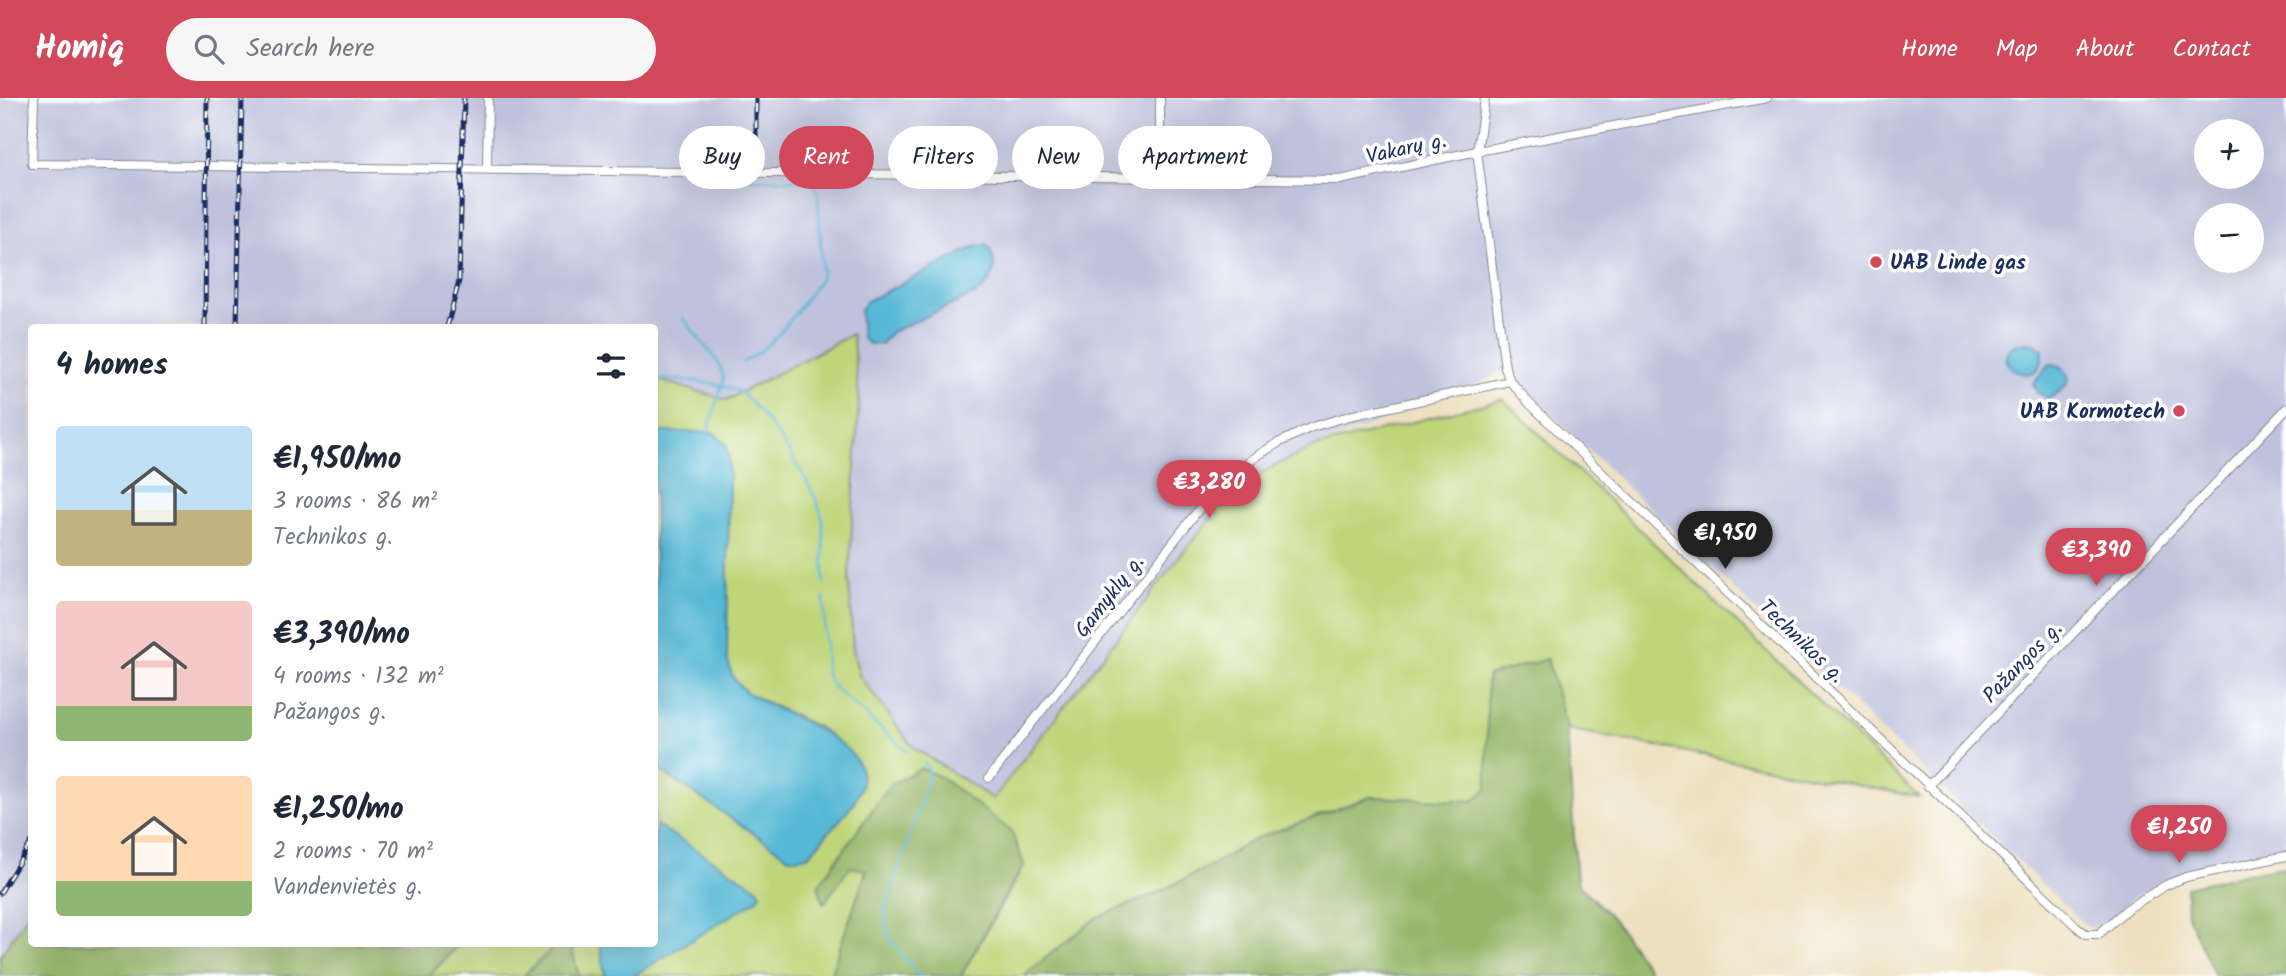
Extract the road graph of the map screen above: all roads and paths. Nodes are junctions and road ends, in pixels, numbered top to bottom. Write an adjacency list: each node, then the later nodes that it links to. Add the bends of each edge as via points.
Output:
1 (34, 98): 8 (street, Vakarų g., via 32,164)
2 (488, 98): 8 (street)
3 (1160, 98): 6 (street)
4 (1485, 98): 7 (street)
5 (1767, 98): 7 (street, Vakarų g.)
6 (1160, 126)
7 (1477, 151): 10 (street, Vakarų g., via 1339,180); 11 (street)
8 (487, 168): 9 (street, Vakarų g.)
9 (1118, 177)
10 (1272, 179)
11 (1510, 381): 13 (street, Gamyklų g., via 1329,421 1278,443 1238,470 1203,505); 14 (street, Technikos g.)
12 (2286, 409): 14 (street, Pažangos g.)
13 (989, 778)
14 (1928, 786): 15 (street, Technikos g., via 2091,935 2104,932 2127,909 2166,885)
15 (2286, 856)

